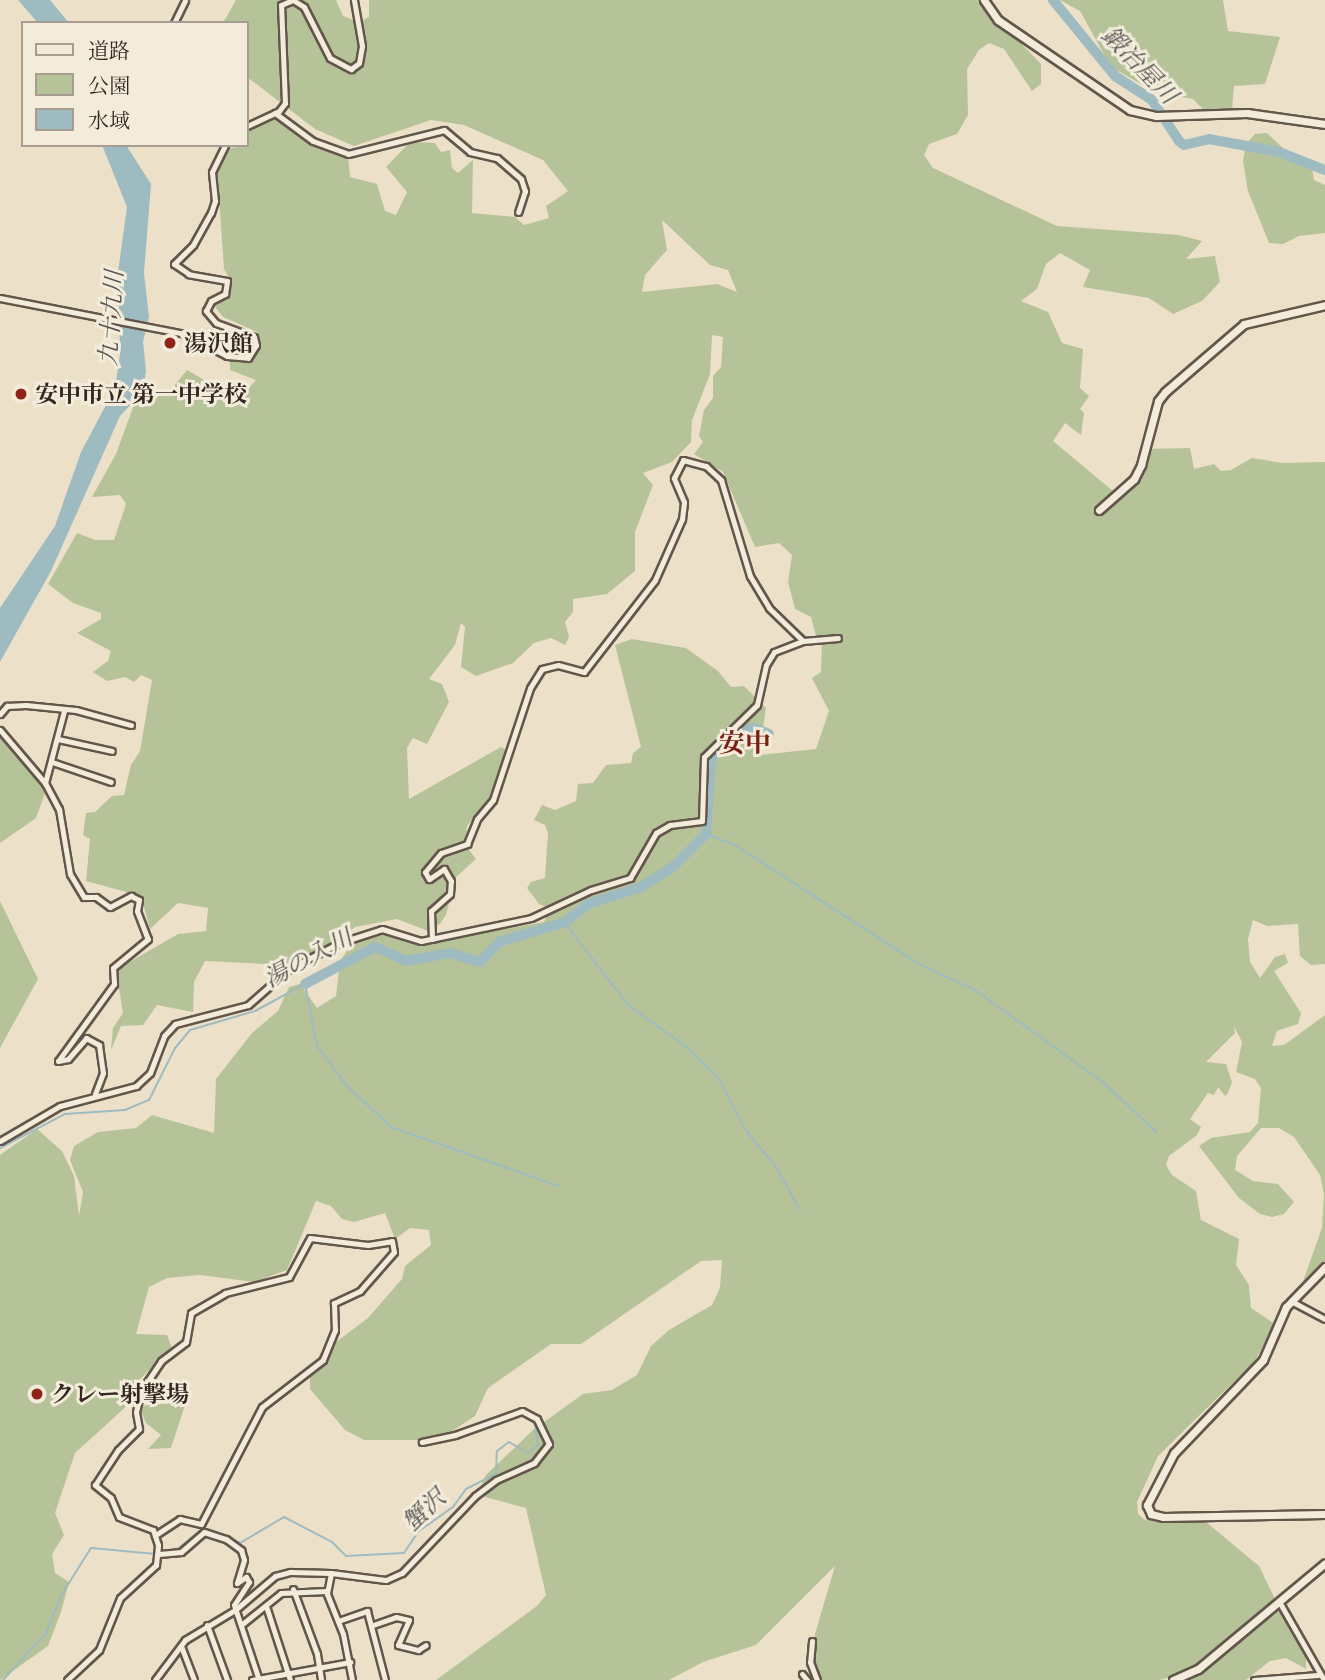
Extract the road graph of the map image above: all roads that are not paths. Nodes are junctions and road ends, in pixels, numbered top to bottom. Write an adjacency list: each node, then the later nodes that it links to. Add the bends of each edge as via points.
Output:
1 (185, 0): 4 (street)
2 (354, 0): 5 (street, via 362,55 351,69 330,58 304,7 293,0 281,5 287,95)
3 (984, 0): 6 (street, via 998,20 1113,102 1156,116 1247,113)
4 (175, 21)
5 (275, 113): 7 (street); 9 (street, via 313,141 348,154 444,130 470,152 497,158 521,178 525,191)
6 (1325, 124)
7 (248, 126)
8 (224, 147): 10 (street, via 212,172 215,201 211,213 174,264 189,274 227,281 225,294 207,305 208,315 254,337 257,345 242,360 185,334)
9 (517, 212)
10 (0, 298)
11 (1325, 305): 12 (street, via 1244,324 1165,392 1158,401 1134,479)
12 (1099, 510)
13 (838, 638): 14 (street)
14 (803, 641): 24 (street, via 774,652 753,712 708,749 702,765 705,810 699,824 670,825 656,833 630,878 582,893 542,915); 24 (street, via 769,608 750,576 721,480 706,466 683,460 674,478 684,508 659,573 584,673 558,665 542,669 530,688 492,800 474,824 467,844 441,853 425,872 429,879 444,869 451,881 450,894 431,911)
15 (64, 711): 16 (street, via 18,705 7,706); 17 (street); 19 (street)
16 (0, 714)
17 (131, 725)
18 (0, 730): 23 (street)
19 (58, 738): 20 (street); 21 (street)
20 (113, 751)
21 (52, 762): 22 (street); 23 (street)
22 (111, 782)
23 (45, 783): 25 (street, via 59,809 75,885 83,897 96,897 110,907 131,896 139,900 137,911 148,939 113,968 114,984 60,1054 62,1063 86,1038 99,1045 103,1073)
24 (432, 939): 25 (street, via 417,940 375,929 312,956 289,969 248,1005 179,1021 164,1036 146,1079 136,1086)
25 (96, 1094): 26 (street, via 31,1119)
26 (0, 1141)
27 (1325, 1267): 28 (street)
28 (1291, 1301): 29 (street); 31 (street, via 1263,1360 1166,1463 1148,1510 1156,1516 1176,1518)
29 (1325, 1319)
30 (422, 1441): 35 (street, via 455,1435 522,1410 537,1419 550,1444 534,1463 495,1480 475,1496 402,1573 386,1580)
31 (1325, 1514)
32 (155, 1535): 32 (street, via 180,1519 201,1524 262,1407 323,1360 335,1331 334,1303 360,1291 394,1252 392,1241 368,1245 310,1238 289,1277 225,1293 191,1313 186,1342 161,1362 141,1391 136,1412 139,1429 94,1485 111,1498 120,1517 143,1523); 33 (street)
33 (159, 1554): 40 (street, via 181,1552 204,1532 233,1544 243,1555 237,1583 246,1577 249,1582); 54 (street, via 156,1565 118,1603 99,1650)
34 (1325, 1563): 38 (street)
35 (331, 1573): 37 (street); 40 (street, via 283,1573)
36 (293, 1590): 37 (street); 39 (street); 49 (street)
37 (327, 1591): 41 (street)
38 (1281, 1605): 51 (street); 63 (street, via 1198,1669)
39 (266, 1606): 43 (street); 52 (street)
40 (235, 1610): 42 (street); 43 (street)
41 (338, 1620): 44 (street, via 367,1611); 48 (street)
42 (206, 1625): 47 (street); 56 (street)
43 (241, 1625): 57 (street)
44 (373, 1625): 46 (street, via 396,1617 409,1620 398,1645 418,1650); 60 (street)
45 (811, 1642): 62 (street, via 810,1662)
46 (426, 1645)
47 (181, 1646): 53 (street); 55 (street)
48 (350, 1662): 49 (street); 59 (street)
49 (319, 1668): 52 (street); 58 (street)
50 (802, 1674): 61 (street)
51 (1318, 1675): 64 (street); 65 (street)
52 (289, 1677): 57 (street)
53 (158, 1678)
54 (67, 1680)
55 (194, 1680)
56 (227, 1680)
57 (257, 1680)
58 (321, 1680)
59 (352, 1680)
60 (385, 1680)
61 (807, 1680)
62 (817, 1680)
63 (1176, 1680)
64 (1255, 1680)
65 (1324, 1680)

